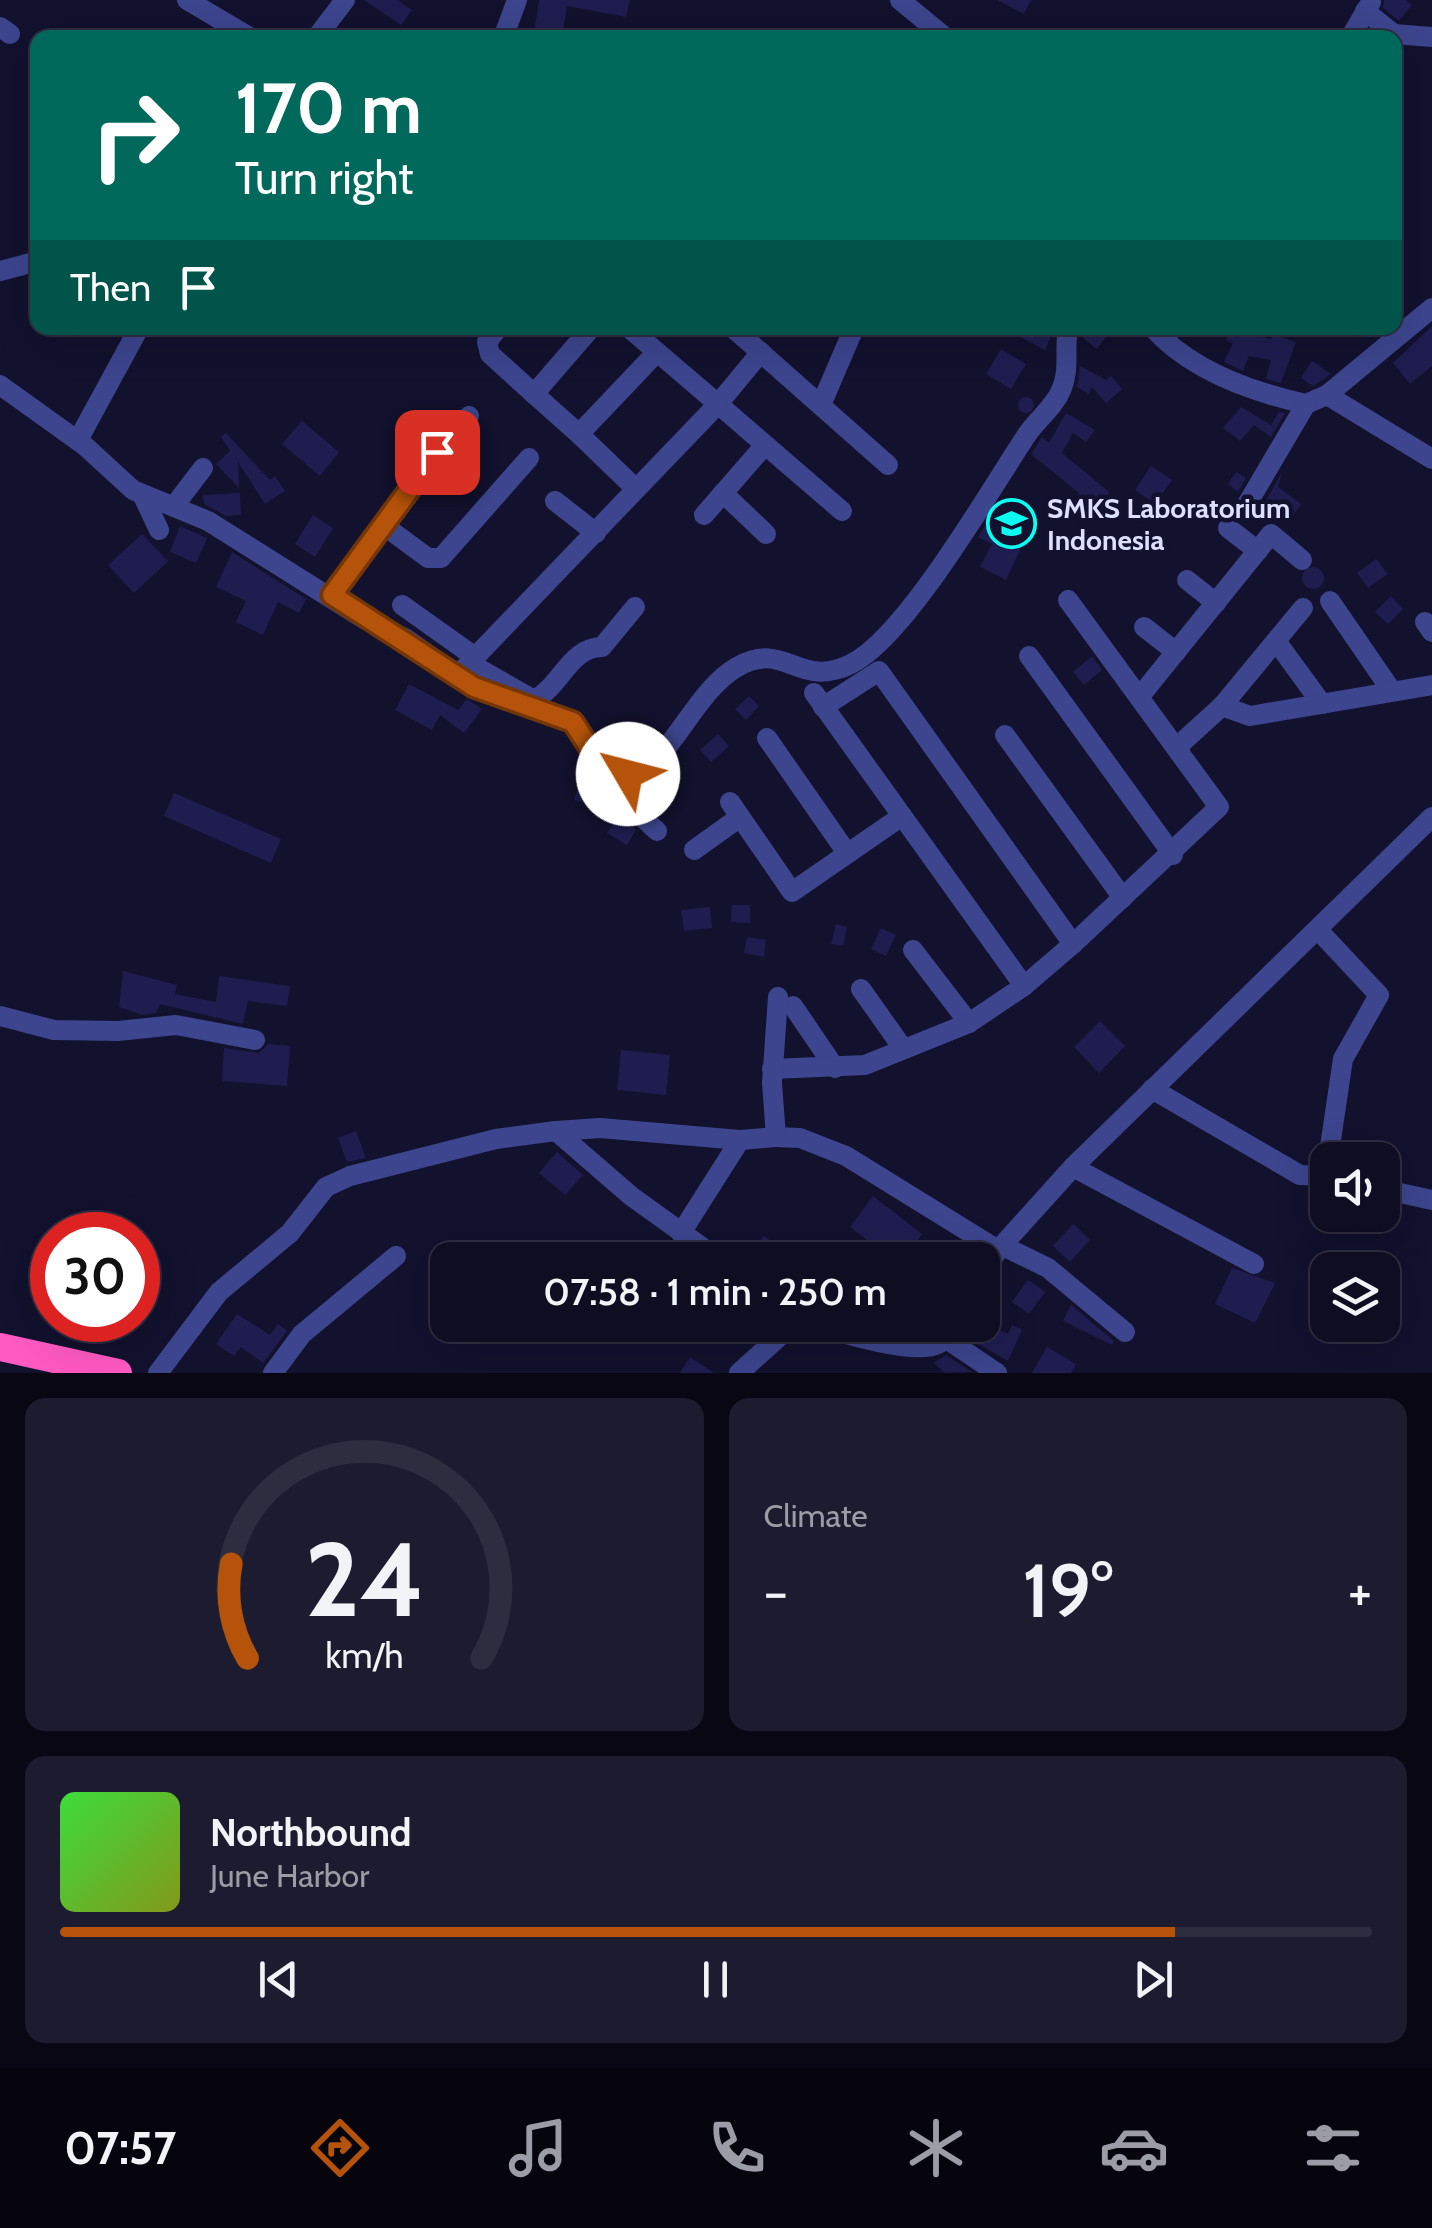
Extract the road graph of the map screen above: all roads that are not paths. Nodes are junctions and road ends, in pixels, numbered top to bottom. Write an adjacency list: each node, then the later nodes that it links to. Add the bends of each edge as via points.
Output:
1 (187, 0): 6 (street)
2 (345, 0): 7 (street)
3 (517, 0): 8 (street)
4 (900, 0): 9 (street)
5 (1368, 6): 10 (street); 11 (street)
6 (237, 30)
7 (322, 30)
8 (506, 30)
9 (936, 30)
10 (1354, 30)
11 (1390, 30)
12 (1402, 35): 13 (street)
13 (1432, 37)
14 (30, 263): 15 (street)
15 (0, 272)
16 (1432, 308): 17 (street)
17 (1402, 333)
18 (134, 335): 37 (street)
19 (492, 335): 30 (street, via 490,354)
20 (585, 335): 30 (street)
21 (637, 335): 27 (street)
22 (742, 335): 28 (street)
23 (851, 335): 34 (street)
24 (1068, 335): 79 (street, via 1065,379 1053,404 969,527 866,655 823,674 766,656 735,668 638,773)
25 (1162, 335): 33 (street, via 1202,366)
26 (1400, 335): 31 (street)
27 (657, 352): 32 (street); 36 (street)
28 (761, 352): 32 (street); 34 (street)
29 (0, 384): 37 (street)
30 (534, 394): 36 (street)
31 (1327, 396): 33 (street); 40 (street)
32 (718, 404): 38 (street); 43 (street)
33 (1306, 404): 48 (street)
34 (821, 405): 41 (street)
35 (468, 416): 51 (street)
36 (579, 434): 43 (street)
37 (78, 440): 45 (street)
38 (765, 444): 44 (street); 49 (street)
39 (529, 458): 51 (street, via 441,558 428,558)
40 (1432, 460)
41 (888, 464)
42 (203, 468): 47 (street)
43 (636, 488): 54 (street)
44 (723, 493): 50 (street); 55 (street)
45 (142, 495): 47 (street); 53 (street)
46 (555, 502): 54 (street)
47 (174, 506): 59 (street)
48 (1243, 511)
49 (842, 512)
50 (704, 515)
51 (382, 524): 59 (street)
52 (1228, 528): 56 (street)
53 (159, 530)
54 (596, 534): 70 (street)
55 (766, 534)
56 (1258, 551): 57 (street, via 1271,534); 62 (street)
57 (1302, 560)
58 (1187, 580): 62 (street)
59 (332, 595): 70 (street)
60 (1068, 600): 73 (street)
61 (1330, 601): 72 (street)
62 (1216, 602): 68 (street)
63 (402, 605): 70 (street)
64 (635, 607): 70 (street, via 602,647 581,652 534,700)
65 (1303, 608): 67 (street)
66 (1144, 628): 68 (street)
67 (1276, 641): 74 (street); 75 (street)
68 (1176, 652): 73 (street)
69 (1029, 656): 85 (street)
70 (467, 665): 79 (street, via 492,696 573,722 599,762)
71 (1432, 685): 72 (street)
72 (1392, 690): 74 (street)
73 (1141, 695): 78 (street)
74 (1322, 704): 75 (street, via 1250,716)
75 (1222, 706): 78 (street)
76 (1005, 736): 86 (street)
77 (767, 738): 84 (street)
78 (1177, 747): 85 (street, via 1218,807)
79 (620, 773): 82 (street, via 612,789)
80 (902, 816): 84 (street); 88 (street, via 818,700 879,671); 90 (street)
81 (1432, 817): 87 (street)
82 (657, 831)
83 (694, 850): 84 (street, via 735,809 792,892)
84 (848, 853)
85 (1173, 855): 86 (street)
86 (1124, 898): 88 (street)
87 (1319, 932): 98 (street); 102 (street, via 1379,995 1343,1059)
88 (1073, 944): 90 (street)
89 (914, 950): 93 (street)
90 (1024, 986): 93 (street)
91 (861, 989): 95 (street)
92 (0, 1016): 94 (street, via 54,1030 176,1025)
93 (969, 1023): 95 (street)
94 (255, 1040)
95 (902, 1047): 96 (street, via 865,1065)
96 (835, 1068): 97 (street); 97 (street, via 786,1001)
97 (772, 1069): 100 (street)
98 (1152, 1089): 103 (street); 104 (street)
99 (556, 1131): 101 (street, via 600,1128); 107 (street); 119 (street, via 380,1167 326,1188 290,1234 219,1292)
100 (776, 1137): 101 (street); 109 (street, via 800,1138 846,1156)
101 (740, 1140): 107 (street)
102 (1331, 1142)
103 (1073, 1167): 109 (street); 111 (street)
104 (1310, 1175)
105 (1400, 1193): 106 (street)
106 (1432, 1200)
107 (681, 1233): 108 (street)
108 (694, 1242)
109 (1001, 1248): 112 (street, via 1048,1268)
110 (396, 1256): 120 (street, via 302,1334)
111 (1254, 1264)
112 (1125, 1332)
113 (773, 1342): 121 (street)
114 (888, 1342): 115 (street, via 928,1347)
115 (935, 1342)
116 (961, 1342): 122 (street)
117 (0, 1347): 118 (highway)
118 (118, 1373)
119 (158, 1373)
120 (273, 1373)
121 (739, 1373)
122 (997, 1373)

